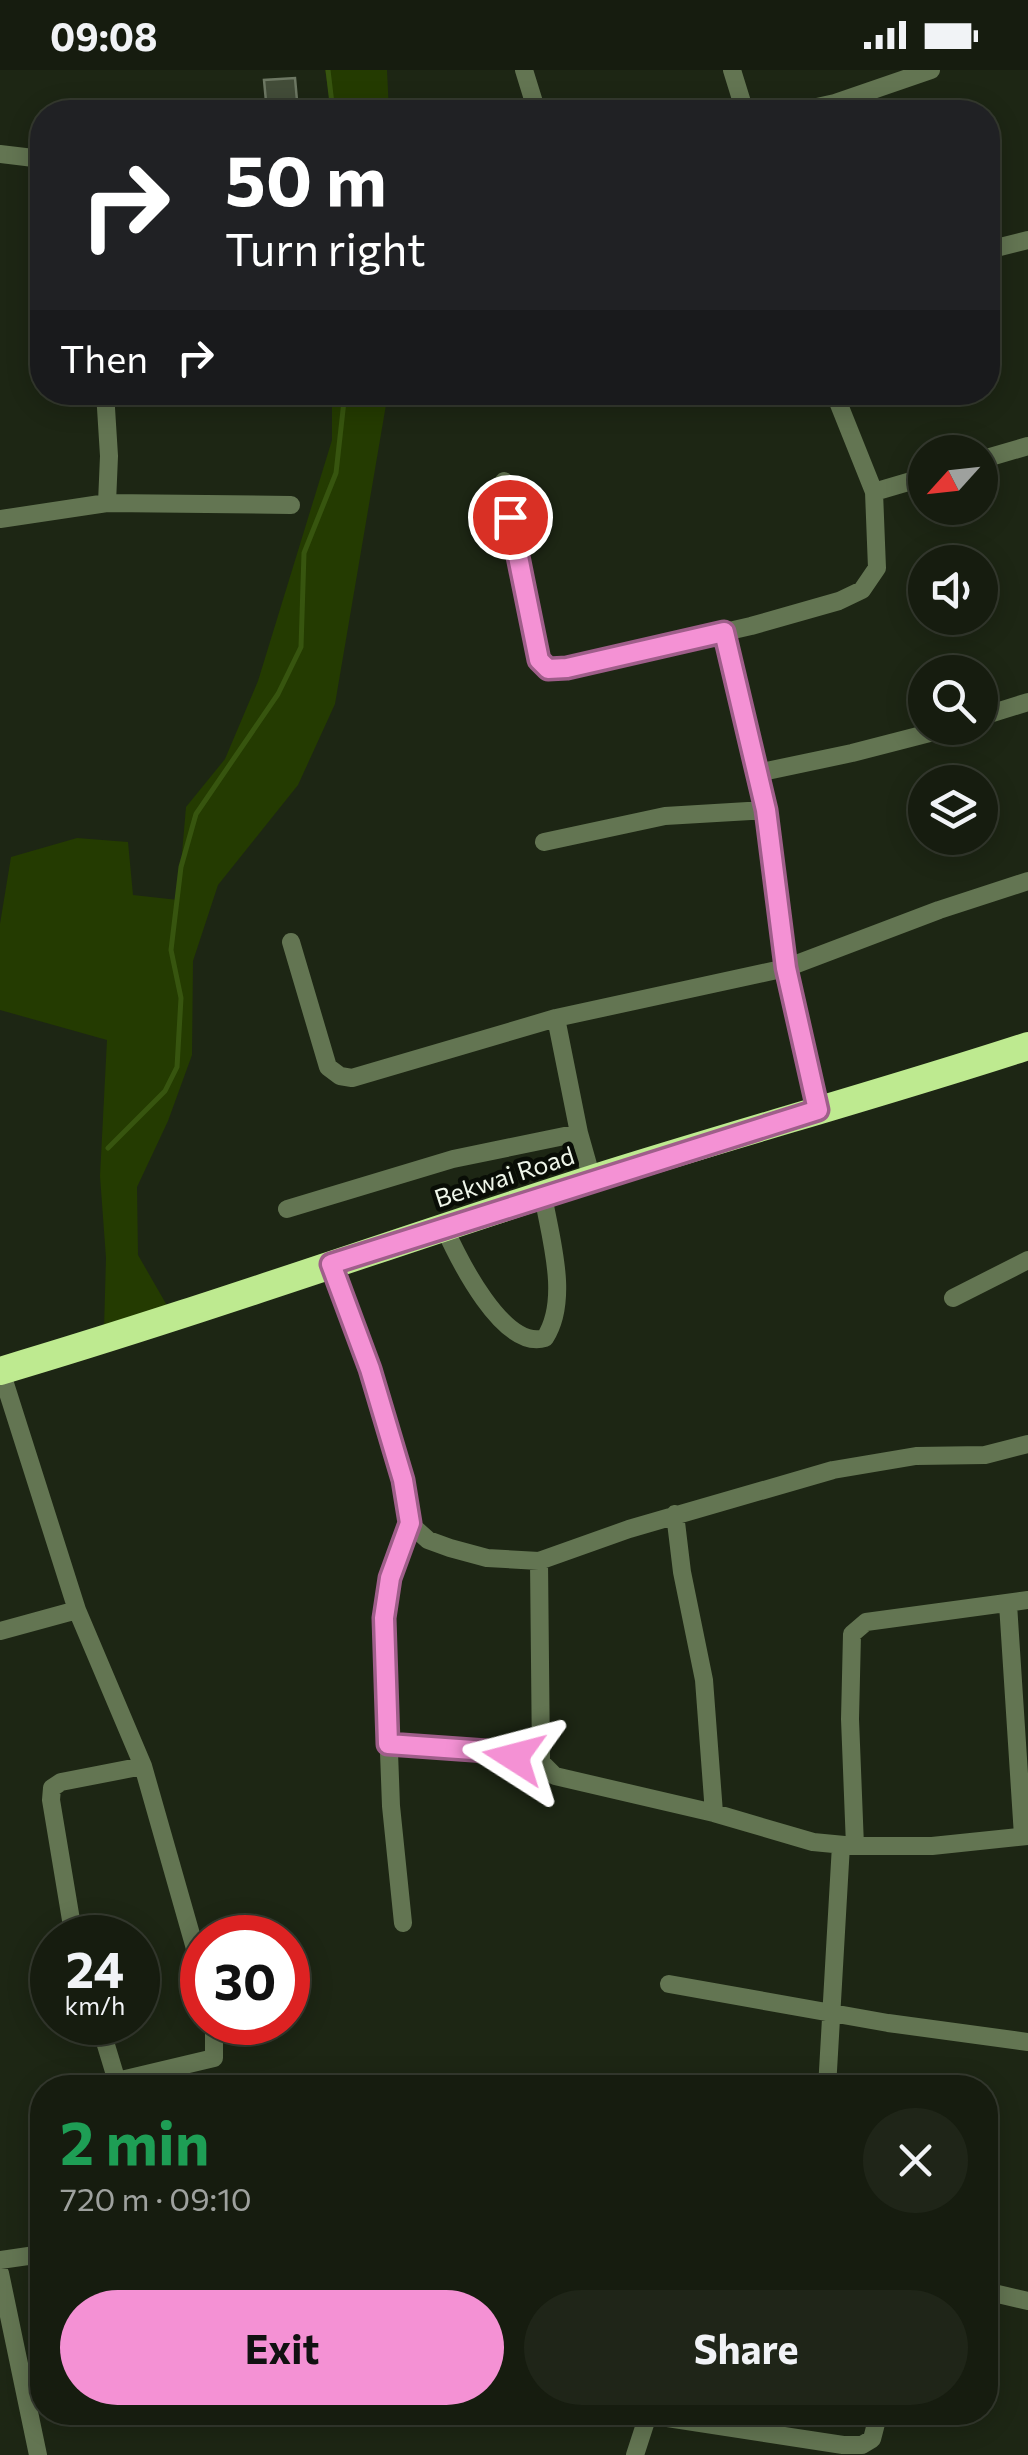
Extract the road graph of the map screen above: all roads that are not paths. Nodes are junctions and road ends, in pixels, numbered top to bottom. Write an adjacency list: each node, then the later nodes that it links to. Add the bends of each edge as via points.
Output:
1 (524, 70): 4 (street)
2 (732, 70): 5 (street)
3 (932, 70): 6 (street)
4 (533, 100)
5 (741, 100)
6 (846, 100)
7 (0, 154): 8 (street)
8 (30, 158)
9 (1028, 240): 10 (street)
10 (1000, 247)
11 (105, 405): 18 (street)
12 (839, 405): 17 (street)
13 (1028, 446): 14 (street)
14 (998, 455)
15 (504, 481): 21 (street, via 539,660 548,669)
16 (908, 482): 17 (street)
17 (874, 492): 21 (street, via 878,568 862,590)
18 (107, 503): 19 (street); 20 (street)
19 (291, 505)
20 (0, 519)
21 (724, 632): 25 (street)
22 (1028, 702): 23 (street)
23 (998, 711)
24 (908, 739): 25 (street)
25 (757, 773): 26 (street)
26 (766, 810): 27 (street, via 665,816); 30 (street)
27 (544, 842)
28 (1028, 882): 30 (street)
29 (291, 942): 31 (street, via 328,1067 340,1076 352,1078)
30 (786, 968): 31 (street); 33 (street)
31 (556, 1018): 34 (street)
32 (1027, 1048): 33 (highway, Bekwai Road)
33 (818, 1110): 35 (highway, Bekwai Road)
34 (579, 1133): 35 (street); 37 (street, via 453,1159)
35 (592, 1179): 36 (highway, Bekwai Road)
36 (542, 1195): 38 (highway, Bekwai Road); 38 (street, via 556,1292 550,1330 536,1341 518,1337 497,1314 463,1269)
37 (287, 1210)
38 (444, 1226): 40 (highway, Bekwai Road)
39 (1028, 1260): 41 (street)
40 (331, 1264): 42 (highway, Bekwai Road); 45 (street, via 370,1369)
41 (953, 1298)
42 (0, 1371): 49 (street)
43 (1028, 1444): 44 (street, via 985,1455 916,1456 833,1470)
44 (675, 1514): 46 (street); 54 (street, via 704,1680)
45 (410, 1523): 46 (street, via 450,1548); 51 (street, via 384,1618)
46 (539, 1561): 52 (street)
47 (1028, 1600): 48 (street)
48 (1008, 1604): 55 (street); 56 (street, via 866,1622 852,1634)
49 (77, 1610): 50 (street); 53 (street)
50 (0, 1631)
51 (388, 1744): 52 (street); 59 (street)
52 (540, 1762): 54 (street, via 555,1776)
53 (143, 1766): 57 (street, via 52,1788); 58 (street)
54 (714, 1812): 56 (street, via 789,1837)
55 (1026, 1836): 56 (street, via 955,1845)
56 (848, 1846): 61 (street)
57 (70, 1915)
58 (185, 1915)
59 (404, 1923)
60 (669, 1984): 61 (street)
61 (831, 2012): 62 (street); 67 (street)
62 (1028, 2042)
63 (106, 2045): 65 (street)
64 (216, 2045): 66 (street, via 214,2058)
65 (115, 2075)
66 (151, 2075)
67 (828, 2075)
68 (30, 2256): 69 (street)
69 (0, 2260)
70 (0, 2274): 73 (street)
71 (998, 2293): 72 (street)
72 (1027, 2297)
73 (30, 2417)
74 (32, 2425): 78 (street)
75 (645, 2425): 79 (street)
76 (713, 2425): 77 (street, via 844,2445 872,2438)
77 (876, 2425)
78 (38, 2455)
79 (635, 2455)

